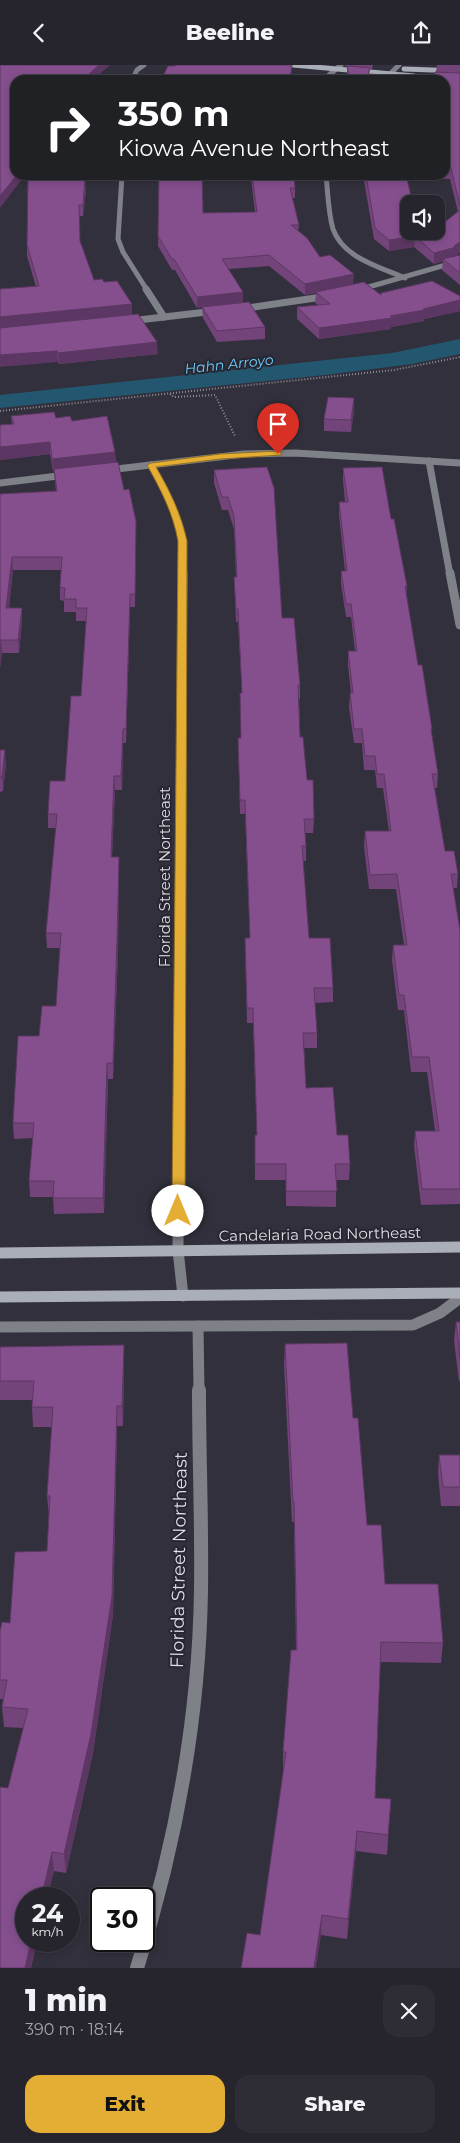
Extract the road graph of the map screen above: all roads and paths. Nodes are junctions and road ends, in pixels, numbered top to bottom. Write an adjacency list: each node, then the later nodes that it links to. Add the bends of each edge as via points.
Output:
1 (144, 65): 8 (street)
2 (293, 65): 6 (main road)
3 (341, 65): 6 (street)
4 (353, 65): 5 (main road)
5 (397, 67): 7 (main road); 10 (street)
6 (333, 70): 9 (street); 10 (main road)
7 (460, 71)
8 (134, 75)
9 (328, 75)
10 (389, 75)
11 (122, 180): 19 (street, via 118,239)
12 (327, 180): 14 (street, via 337,238 362,259)
13 (460, 261): 14 (street)
14 (405, 278): 15 (street)
15 (349, 292)
16 (340, 294): 17 (street)
17 (230, 310)
18 (220, 311): 19 (street)
19 (164, 317): 20 (street)
20 (125, 321)
21 (460, 357): 22 (path, via 394,370)
22 (170, 394): 23 (path); 24 (path, via 174,397 215,395)
23 (0, 411)
24 (244, 454): 25 (street, via 295,453); 27 (street)
25 (429, 461): 26 (street); 31 (street)
26 (460, 463)
27 (151, 465): 28 (street); 33 (street, Florida Street Northeast, via 169,497 179,522 182,541)
28 (104, 471)
29 (76, 474): 30 (street)
30 (0, 483)
31 (460, 625)
32 (460, 1247): 33 (main road, Candelaria Road Northeast)
33 (178, 1250): 34 (main road, Candelaria Road Northeast); 36 (street, Florida Street Northeast)
34 (0, 1253)
35 (460, 1293): 36 (main road)
36 (183, 1296): 37 (main road)
37 (0, 1297)
38 (460, 1298): 39 (street, via 440,1313 414,1325)
39 (198, 1326): 40 (street); 41 (street, Florida Street Northeast, via 201,1592 196,1677 183,1780 152,1920)
40 (0, 1327)
41 (137, 1968)

